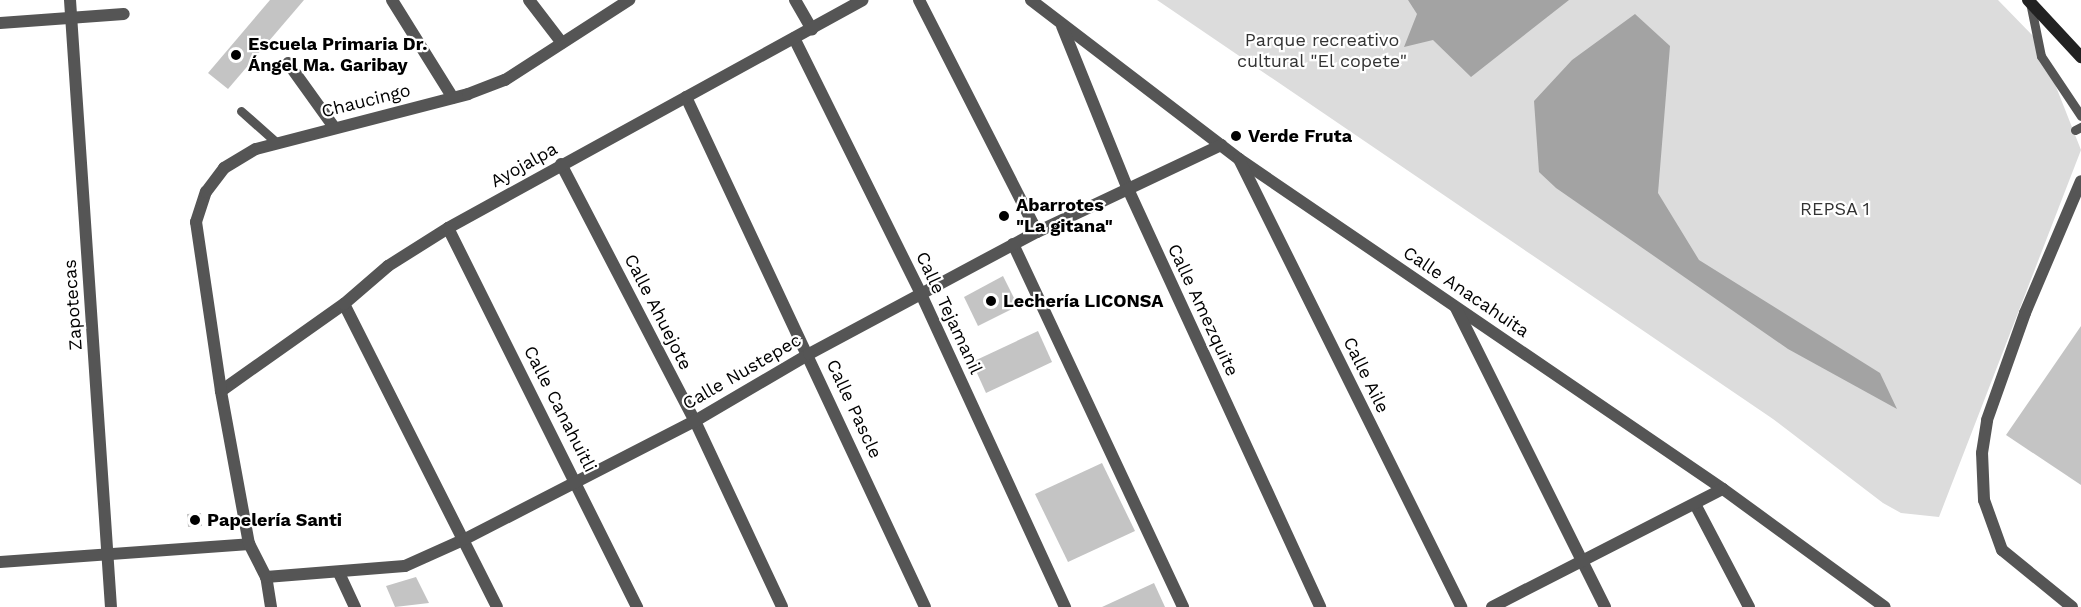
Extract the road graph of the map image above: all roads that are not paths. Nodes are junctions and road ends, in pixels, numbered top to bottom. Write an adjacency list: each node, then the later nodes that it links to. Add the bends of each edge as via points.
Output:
1 (70, 0): 11 (street, Zapotecas)
2 (392, 0): 20 (street)
3 (529, 0): 16 (street)
4 (629, 0): 16 (street, Chaucingo)
5 (795, 0): 14 (street)
6 (862, 0): 14 (street, Ayojalpa)
7 (919, 0): 31 (street)
8 (1031, 0): 13 (street, Calle Anacahuita)
9 (2029, 1): 17 (main road); 22 (lane, via 2041,56)
10 (124, 14): 11 (street)
11 (72, 17): 12 (street); 44 (street, Zapotecas)
12 (0, 23)
13 (1062, 24): 25 (street, Calle Anacahuita); 29 (street, Calle Amezquite)
14 (812, 29): 15 (street, Ayojalpa)
15 (794, 38): 19 (street, Ayojalpa); 33 (street, Calle Tejamanil)
16 (561, 43): 20 (street, Chaucingo, via 505,80)
17 (2081, 58)
18 (288, 63): 23 (street)
19 (686, 97): 27 (street, Ayojalpa); 36 (street, Calle Pascle)
20 (453, 98): 23 (street, Chaucingo)
21 (241, 111): 24 (lane)
22 (2081, 116)
23 (334, 127): 24 (street, Chaucingo)
24 (277, 143): 37 (street, Chaucingo, via 224,168 206,192 196,222)
25 (1221, 145): 26 (street, Calle Anacahuita); 29 (street, Calle Nustepec)
26 (1239, 159): 35 (street, Calle Anacahuita); 59 (street, Calle Aile)
27 (561, 164): 30 (street, Ayojalpa); 38 (street, Calle Ahuejote)
28 (2081, 182): 64 (street, via 2025,313 1987,420 1982,453 1984,500 2002,550)
29 (1128, 189): 31 (street, Calle Nustepec); 58 (street, Calle Amezquite)
30 (448, 228): 34 (street, Ayojalpa, via 388,266); 39 (street, Calle Canahuitli)
31 (1037, 232): 32 (street, Calle Nustepec)
32 (1013, 244): 33 (street, Calle Nustepec); 57 (street)
33 (921, 294): 36 (street, Calle Nustepec); 56 (street, Calle Tejamanil)
34 (344, 304): 37 (street, Ayojalpa); 42 (street)
35 (1455, 307): 40 (street, Calle Anacahuita); 46 (street)
36 (809, 354): 38 (street, Calle Nustepec); 55 (street, Calle Pascle)
37 (221, 391): 43 (street)
38 (695, 422): 39 (street, Calle Nustepec); 54 (street, Calle Ahuejote)
39 (578, 484): 42 (street, Calle Nustepec); 53 (street, Calle Canahuitli)
40 (1724, 489): 41 (street); 63 (street, Calle Anacahuita)
41 (1696, 506): 46 (street); 62 (street)
42 (465, 539): 47 (street, Calle Nustepec, via 405,566); 52 (street)
43 (249, 544): 44 (street); 48 (street)
44 (107, 555): 45 (street); 49 (street, Zapotecas)
45 (0, 562)
46 (1584, 563): 60 (street); 61 (street)
47 (339, 573): 48 (street, Calle Nustepec); 51 (street)
48 (266, 577): 50 (street)
49 (111, 607)
50 (271, 607)
51 (355, 607)
52 (497, 607)
53 (637, 607)
54 (782, 607)
55 (924, 607)
56 (1065, 607)
57 (1183, 607)
58 (1320, 607)
59 (1461, 607)
60 (1492, 607)
61 (1605, 607)
62 (1749, 607)
63 (1885, 607)
64 (2072, 607)

